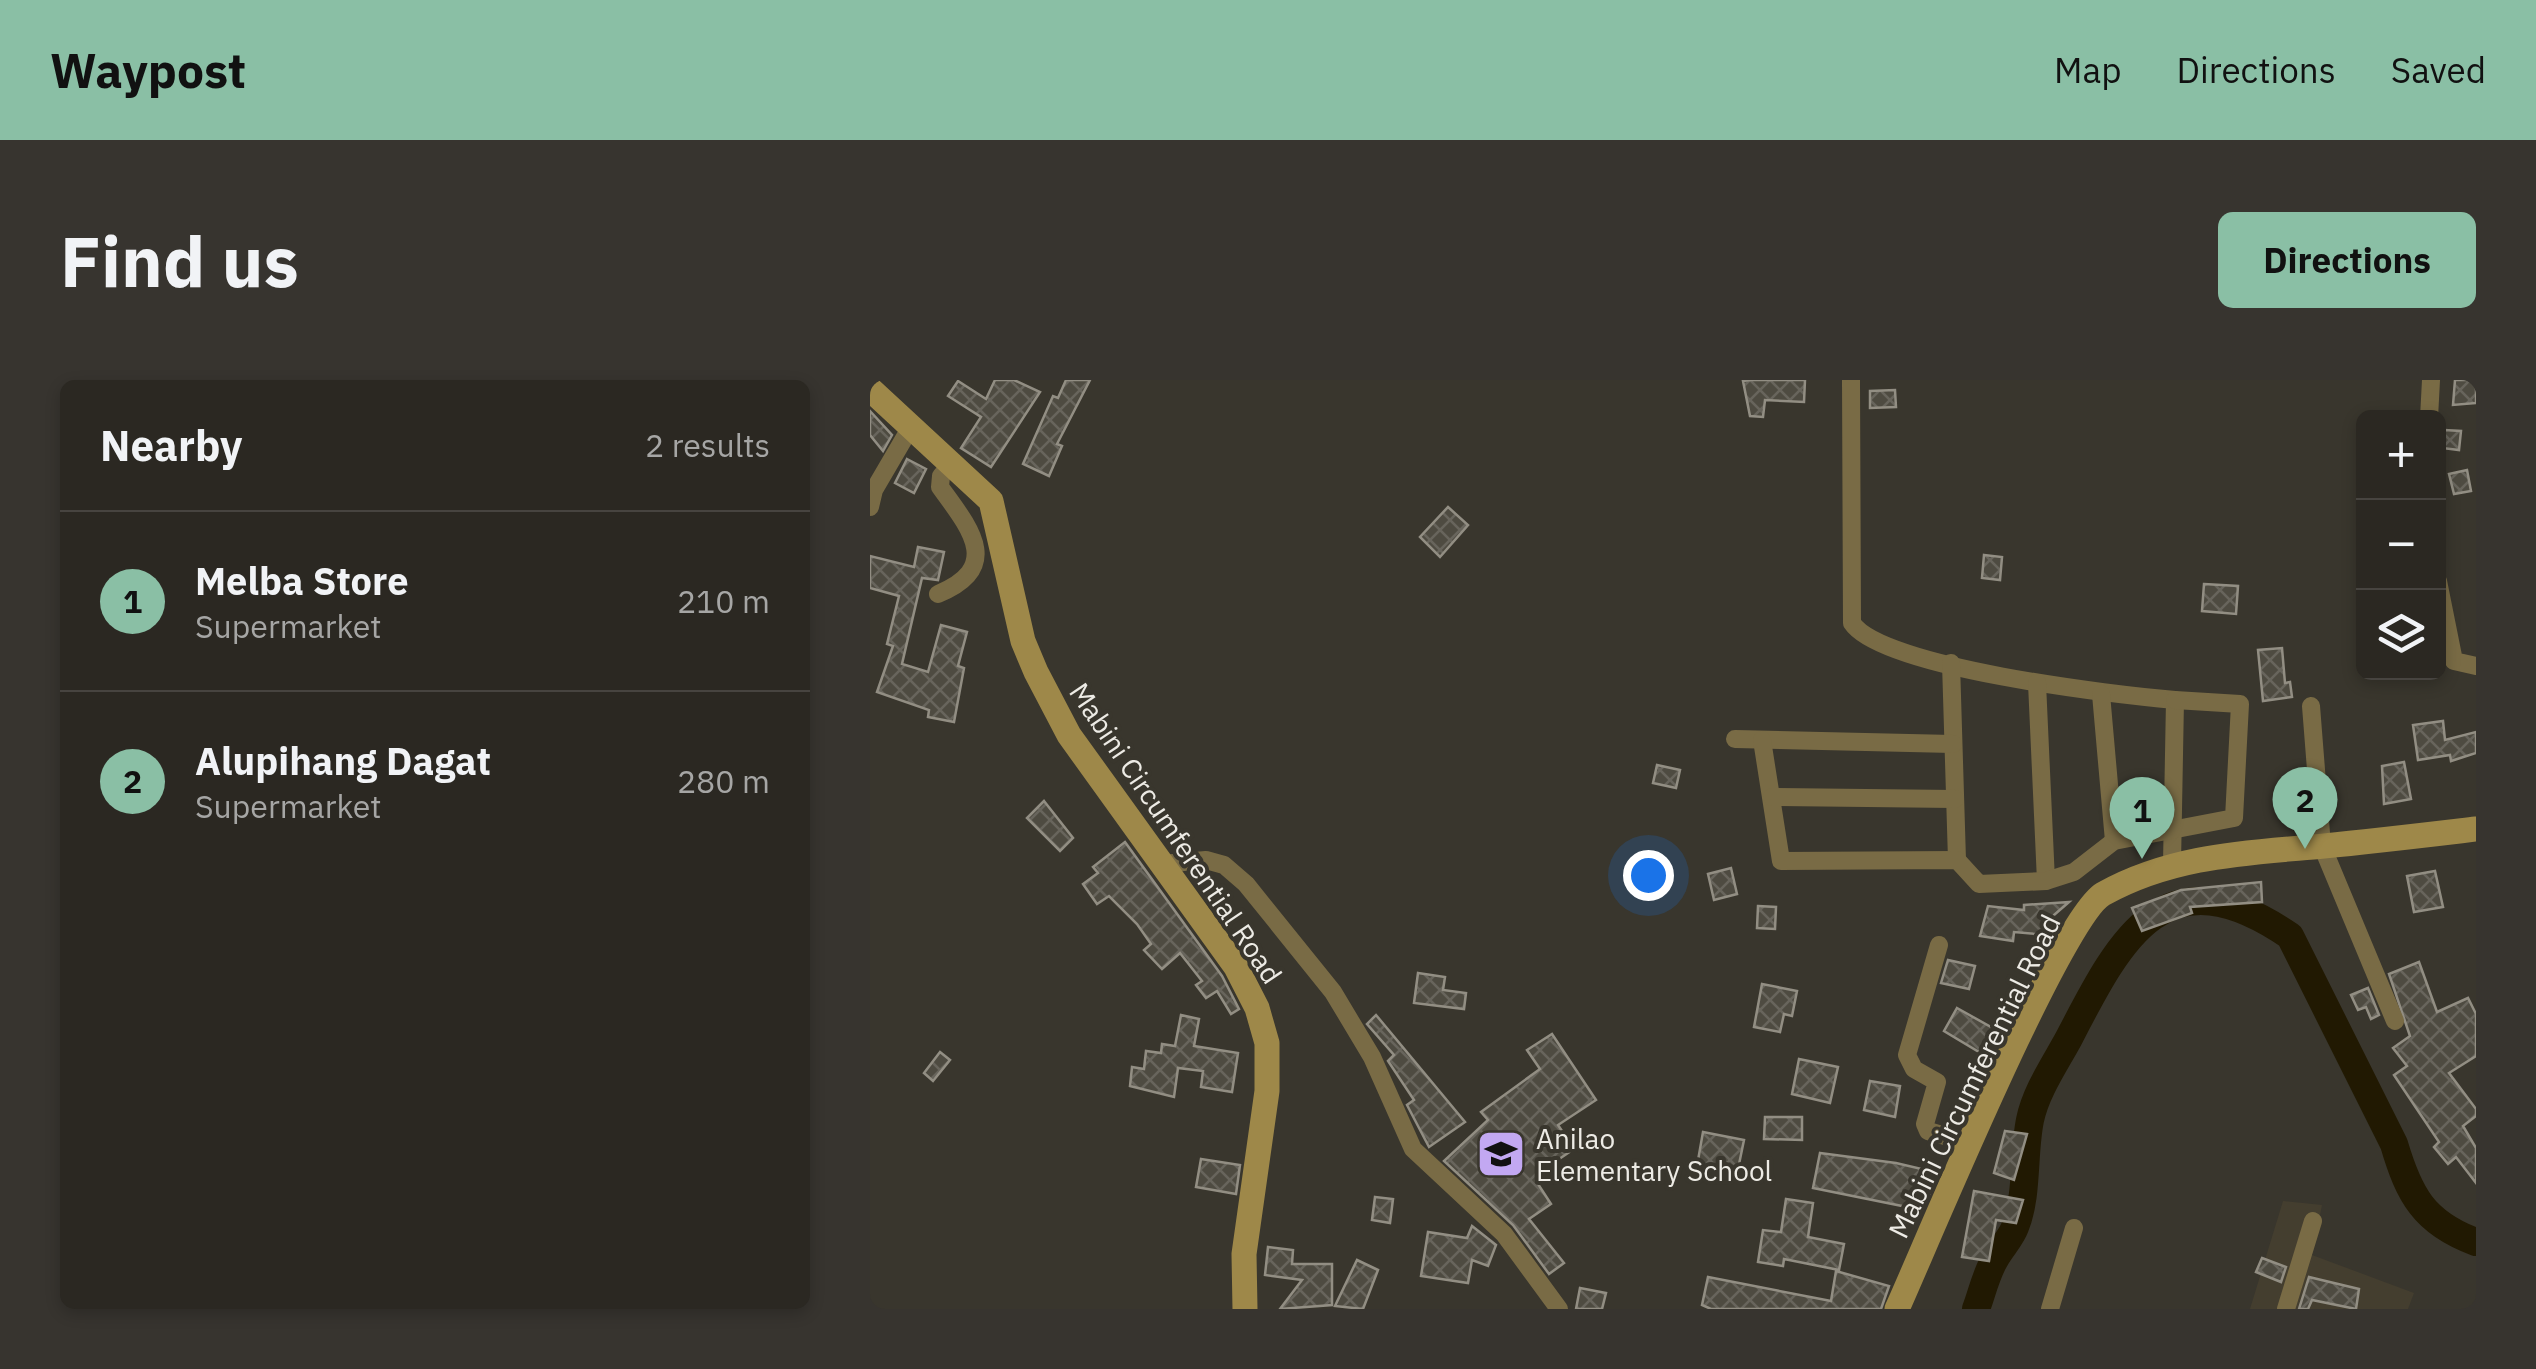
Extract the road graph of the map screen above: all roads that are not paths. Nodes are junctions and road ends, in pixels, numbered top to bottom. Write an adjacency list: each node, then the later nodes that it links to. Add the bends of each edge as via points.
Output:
1 (1850, 380): 10 (street, via 1852,623 1860,634 1905,653)
2 (2431, 380): 4 (street)
3 (870, 390): 5 (main road, Mabini Circumferential Road)
4 (2429, 410)
5 (912, 425): 6 (main road, Mabini Circumferential Road); 7 (street)
6 (952, 464): 9 (street, via 940,487 976,539 976,560 960,585); 26 (main road, Mabini Circumferential Road, via 991,501 1024,641 1069,735)
7 (870, 507)
8 (2440, 590): 11 (street, via 2454,661)
9 (938, 594)
10 (1951, 662): 12 (street); 18 (street)
11 (2476, 666)
12 (2037, 683): 13 (street); 28 (street)
13 (2102, 694): 14 (street); 23 (street)
14 (2175, 700): 22 (street); 22 (street, via 2240,704 2234,818)
15 (2310, 706): 24 (street)
16 (1735, 739): 17 (street)
17 (1762, 740): 18 (street); 19 (street)
18 (1953, 744): 20 (street)
19 (1772, 798): 20 (street); 25 (street, via 1781,861)
20 (1955, 799): 25 (street)
21 (2476, 829): 24 (main road, Mabini Circumferential Road)
22 (2172, 832): 23 (street); 27 (street)
23 (2114, 840): 28 (street, via 2074,872)
24 (2322, 846): 27 (main road, Mabini Circumferential Road, via 2230,852); 30 (street)
25 (1957, 860): 28 (street, via 1979,884)
26 (1162, 864): 34 (main road, Mabini Circumferential Road, via 1236,967 1266,1043 1267,1091 1244,1254); 35 (street, via 1206,860 1246,884 1333,992 1414,1149 1504,1234)
27 (2172, 864): 31 (main road, Mabini Circumferential Road, via 2092,903)
28 (2046, 881)
29 (1938, 945): 31 (street, via 1907,1055 1937,1082 1928,1132)
30 (2395, 1021)
31 (1969, 1143): 36 (main road, Mabini Circumferential Road)
32 (2313, 1221): 38 (street)
33 (2074, 1228): 37 (street)
34 (1245, 1309)
35 (1558, 1309)
36 (1897, 1309)
37 (2050, 1309)
38 (2286, 1309)

